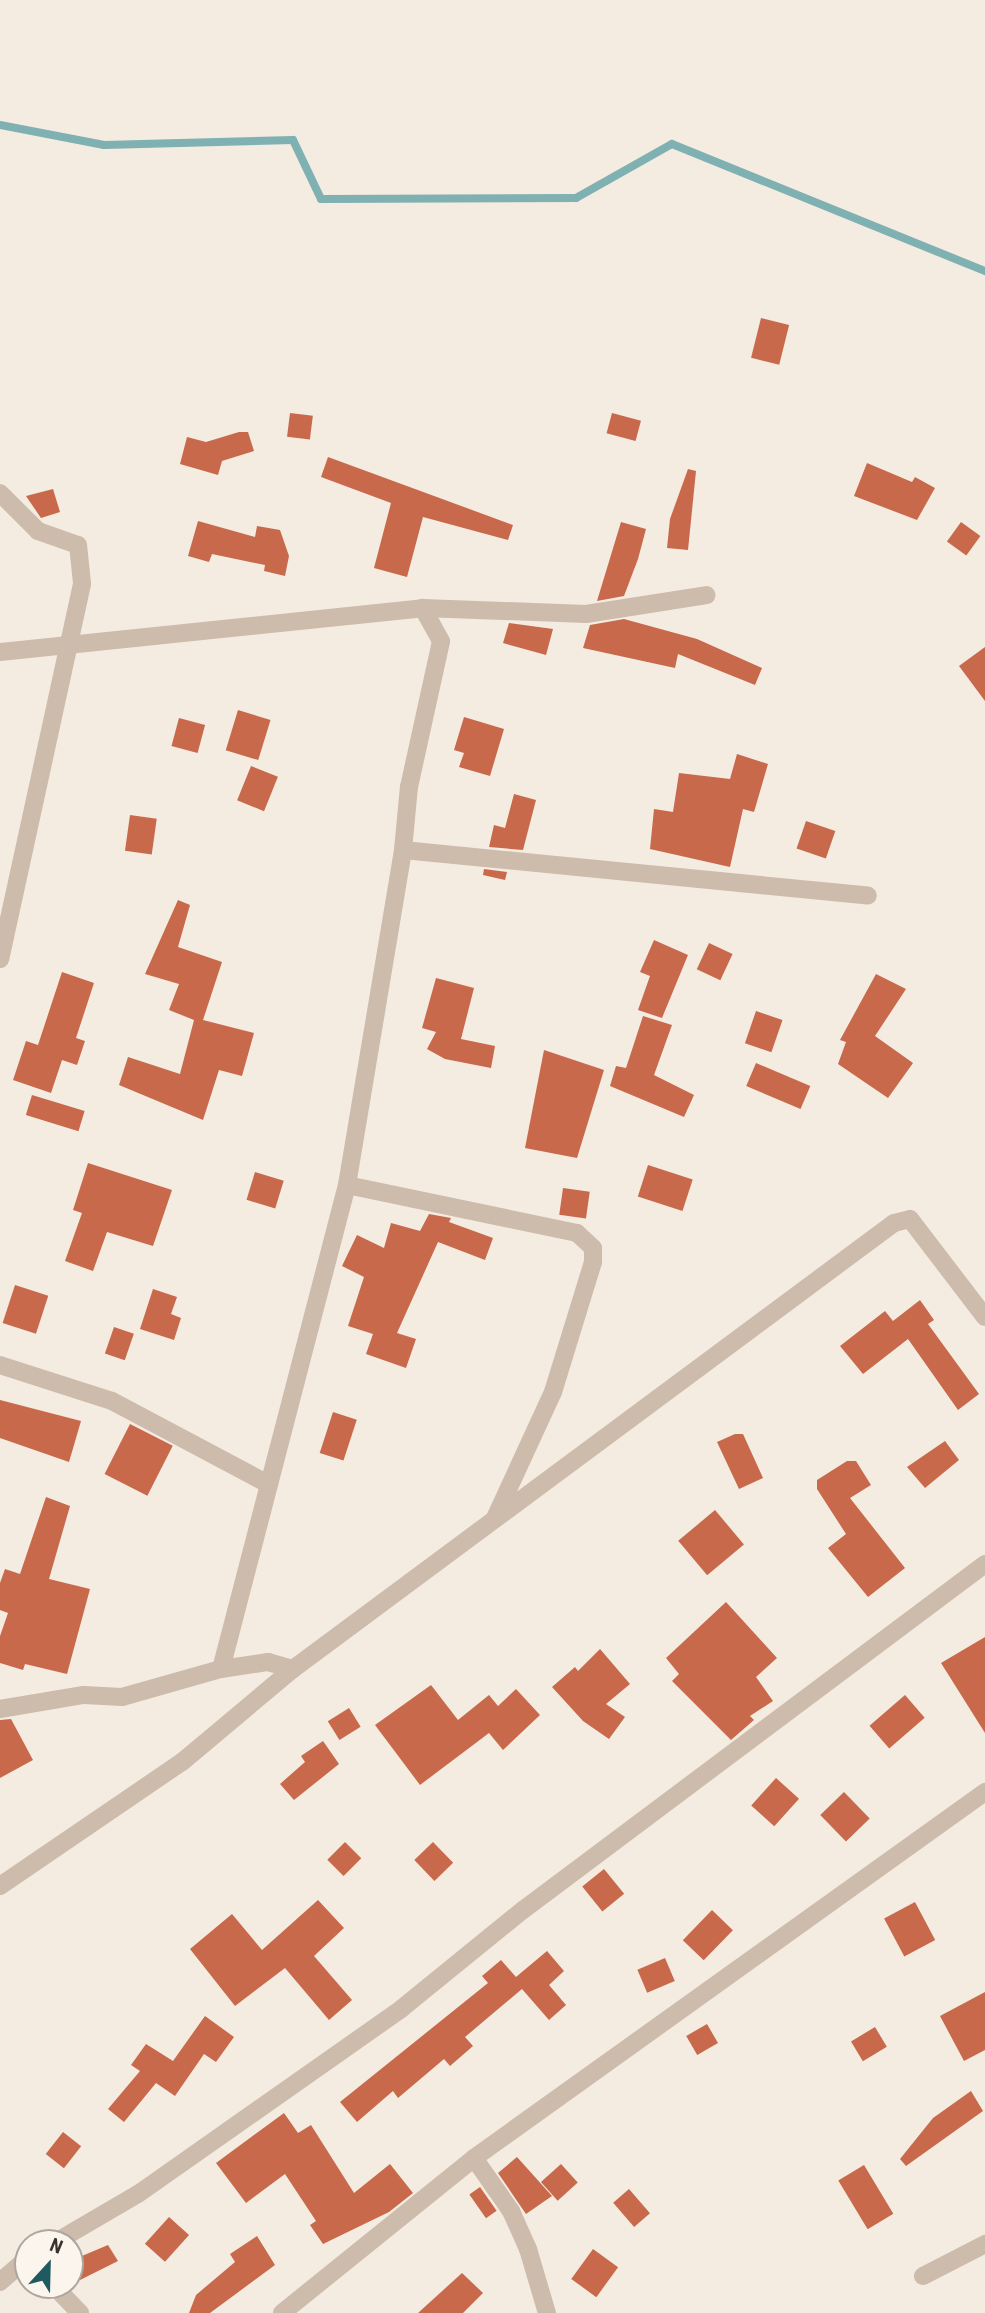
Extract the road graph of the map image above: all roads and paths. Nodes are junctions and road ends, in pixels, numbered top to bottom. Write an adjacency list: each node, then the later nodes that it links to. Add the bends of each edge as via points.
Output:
1 (0, 494): 4 (street, via 38,531 78,545 82,584)
2 (707, 595): 3 (street, via 586,614)
3 (423, 608): 4 (street); 6 (street, via 440,641 409,787)
4 (70, 642): 5 (street); 8 (street)
5 (0, 652)
6 (403, 850): 7 (street); 9 (street)
7 (868, 896)
8 (0, 960)
9 (347, 1185): 12 (street); 13 (street, via 577,1233 593,1248 553,1392)
10 (985, 1317): 13 (street, via 909,1219 902,1220)
11 (0, 1365): 12 (street, via 112,1401)
12 (268, 1484): 15 (street)
13 (494, 1520): 16 (street)
14 (985, 1564): 21 (street, via 523,1910 401,2009 138,2194)
15 (221, 1669): 16 (street, via 268,1662); 17 (street, via 122,1697 68,1697)
16 (293, 1669): 19 (street, via 182,1762)
17 (0, 1709)
18 (985, 1792): 20 (street)
19 (0, 1886)
20 (474, 2158): 28 (street); 29 (street, via 510,2211 528,2249)
21 (78, 2229)
22 (985, 2244): 24 (street)
23 (14, 2270): 25 (street)
24 (923, 2276)
25 (0, 2282)
26 (66, 2299): 27 (street)
27 (79, 2313)
28 (282, 2313)
29 (547, 2313)

